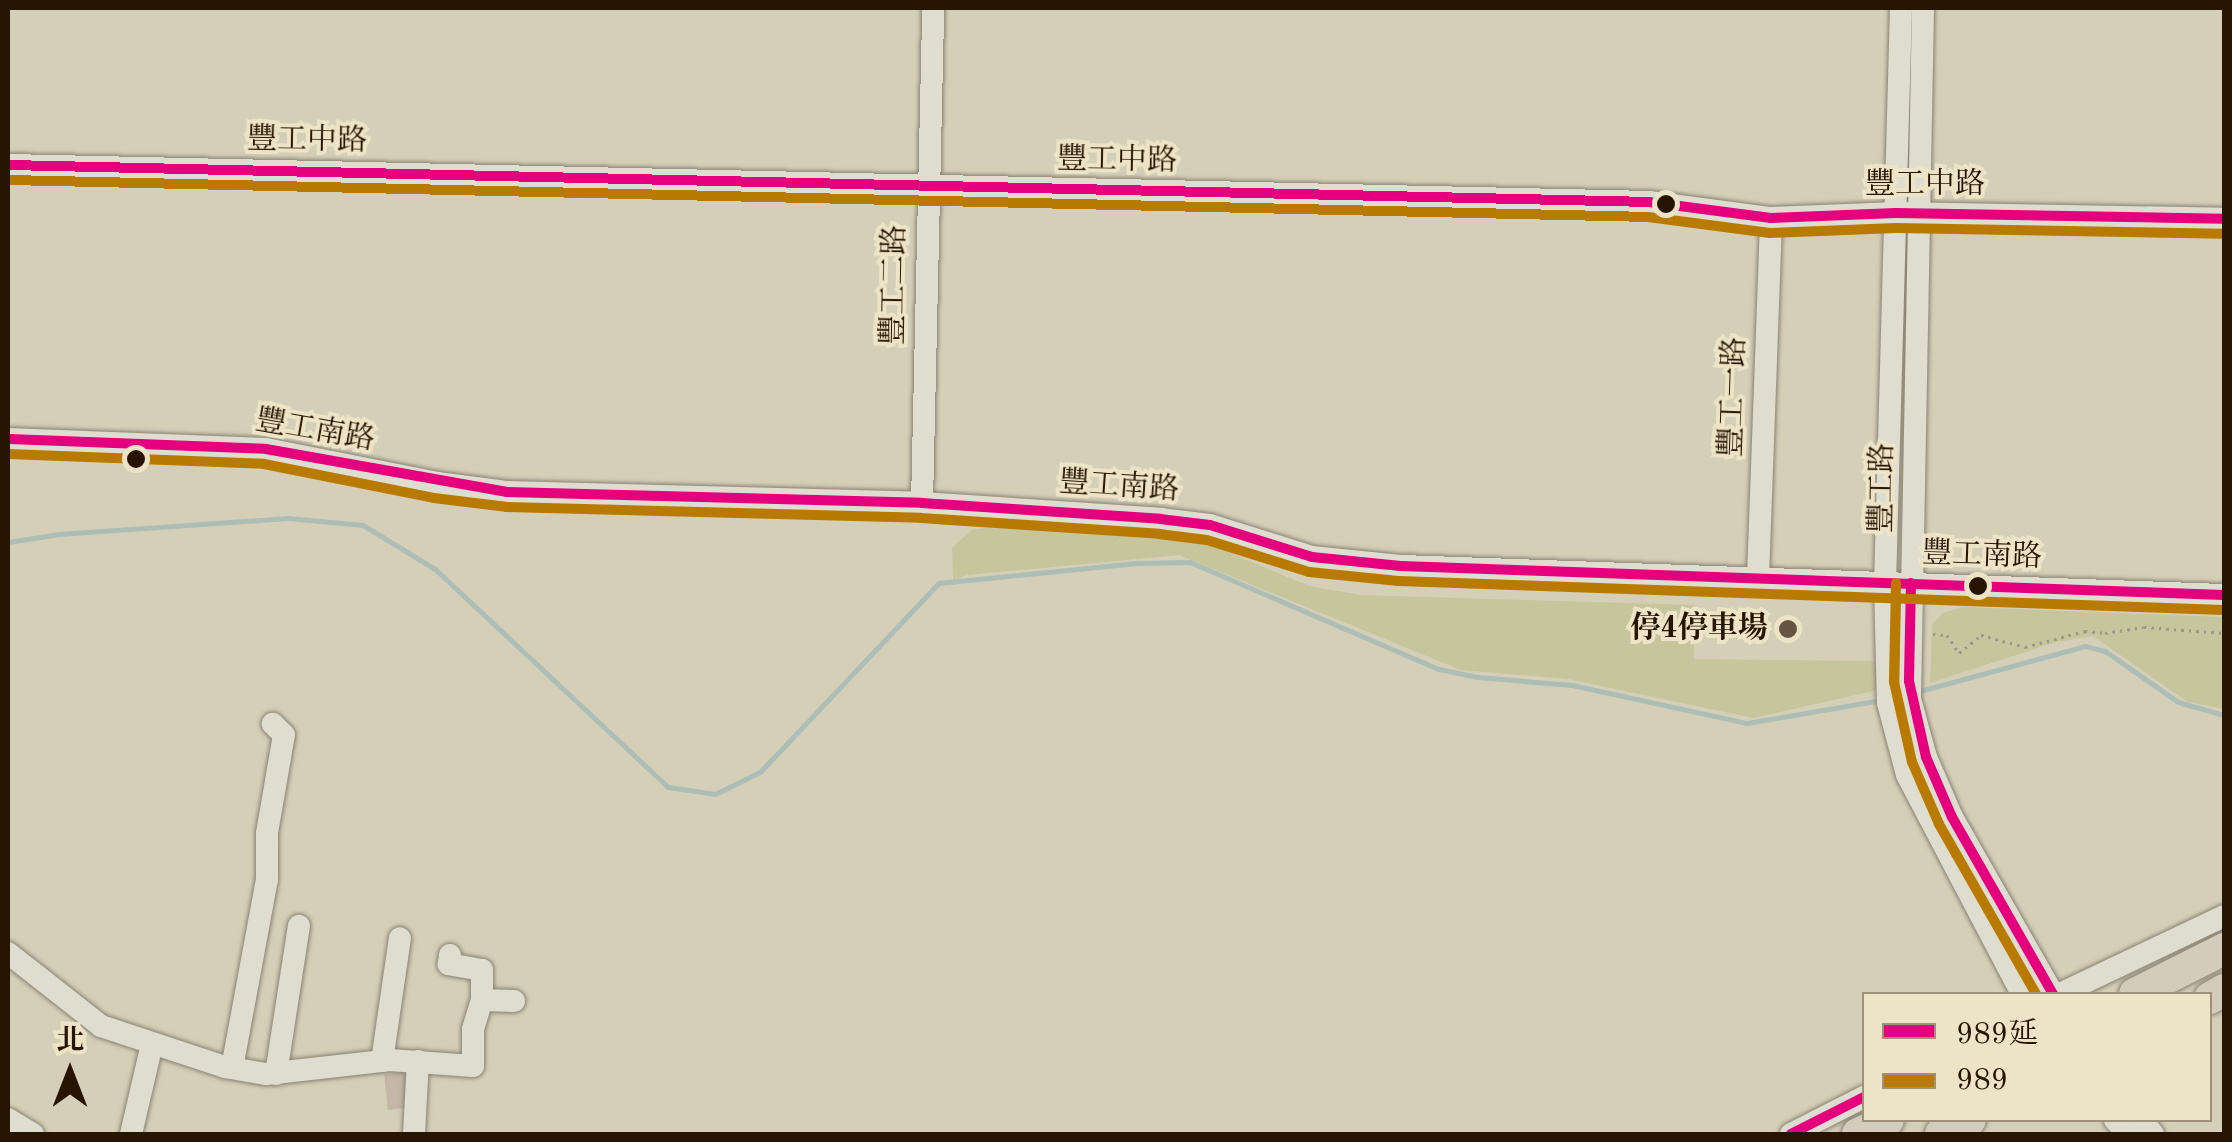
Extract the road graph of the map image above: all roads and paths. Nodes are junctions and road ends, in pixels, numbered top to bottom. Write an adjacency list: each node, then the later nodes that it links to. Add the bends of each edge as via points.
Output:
1 (933, 8): 5 (street, 豐工二路)
2 (1901, 8): 6 (street, 豐工路)
3 (1923, 8): 6 (street, 豐工路)
4 (8, 165): 5 (street, 豐工中路)
5 (926, 188): 7 (street, 豐工中路, via 1649,202); 10 (street, 豐工二路)
6 (1907, 213): 7 (street, 豐工中路); 8 (street, 豐工中路); 12 (street, 豐工路); 13 (street, 豐工路)
7 (1770, 218): 11 (street, 豐工一路)
8 (2224, 219)
9 (8, 438): 10 (street, 豐工南路, via 266,449 507,492)
10 (922, 503): 11 (street, 豐工南路, via 1210,525 1348,562)
11 (1758, 578): 12 (street, 豐工南路)
12 (1885, 583): 13 (street, 豐工南路); 17 (street, 豐工路)
13 (1911, 583): 14 (street, 豐工南路); 16 (street, 豐工路)
14 (2224, 595)
15 (2224, 633): 16 (path, via 2085,631 2025,647 1981,636 1959,653 1946,636)
16 (1910, 634): 17 (street, 豐工路)
17 (1899, 692): 25 (street, 豐工路, via 1907,775); 26 (street, 豐工路, via 1952,817)
18 (273, 724): 34 (street, via 284,735 267,833 268,880)
19 (2224, 916): 27 (street)
20 (298, 926): 35 (street)
21 (400, 938): 32 (street)
22 (2224, 949): 28 (highway)
23 (8, 953): 31 (street, via 101,1026)
24 (450, 955): 29 (street, via 450,964 482,970)
25 (2021, 992)
26 (2055, 992)
27 (2060, 992)
28 (2139, 992)
29 (482, 1000): 30 (street); 33 (street, via 473,1066)
30 (514, 1001)
31 (152, 1044): 34 (street); 42 (street)
32 (382, 1061): 33 (street); 35 (street)
33 (418, 1061): 43 (street)
34 (232, 1068): 35 (street)
35 (276, 1074)
36 (1862, 1098): 44 (street)
37 (8, 1119): 41 (street)
38 (1884, 1122): 45 (highway)
39 (1966, 1122): 46 (highway)
40 (1987, 1122): 47 (street)
41 (32, 1134)
42 (131, 1134)
43 (414, 1134)
44 (1791, 1134)
45 (1858, 1134)
46 (1940, 1134)
47 (1961, 1134)

